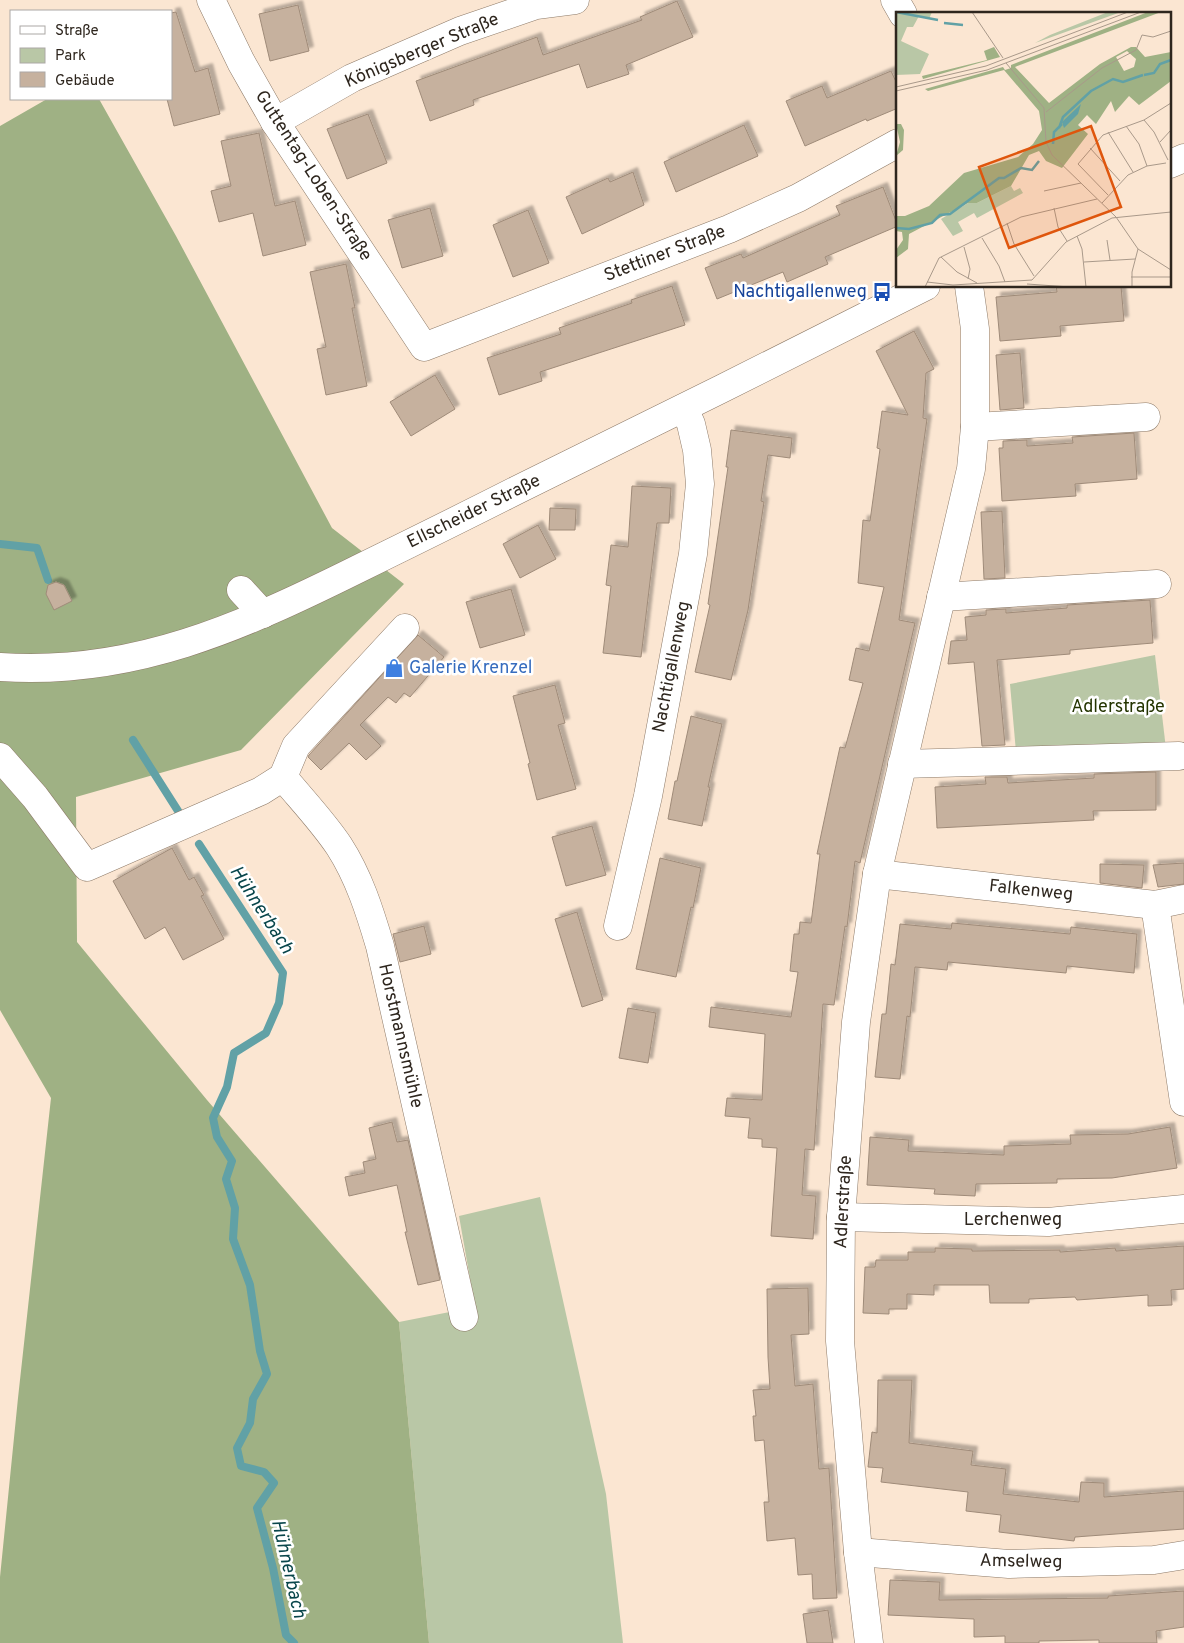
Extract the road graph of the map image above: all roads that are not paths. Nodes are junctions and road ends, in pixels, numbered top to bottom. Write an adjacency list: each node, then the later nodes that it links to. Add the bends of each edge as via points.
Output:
1 (211, 0): 5 (street, Guttentag-Loben-Straße)
2 (575, 0): 5 (street, Königsberger Straße, via 536,5 460,31 352,78)
3 (895, 0): 4 (street)
4 (903, 12)
5 (275, 122): 11 (street, Guttentag-Loben-Straße)
6 (896, 144): 11 (street, Stettiner Straße, via 798,198 729,230)
7 (1184, 158): 8 (street)
8 (1172, 163)
9 (922, 288): 12 (street, Ellscheider Straße)
10 (969, 288): 14 (street, Adlerstraße, via 975,328)
11 (424, 347)
12 (684, 408): 18 (street, Ellscheider Straße); 28 (street, Nachtigallenweg, via 697,450 700,484 692,554 648,796)
13 (1146, 417): 14 (street)
14 (975, 427): 17 (street, Adlerstraße, via 971,469)
15 (1157, 584): 17 (street)
16 (241, 590): 18 (street)
17 (941, 597): 23 (street, Adlerstraße)
18 (263, 614): 20 (street, Ellscheider Straße, via 190,643 114,661 65,668)
19 (405, 628): 24 (street, via 296,746)
20 (0, 667)
21 (1179, 756): 23 (street)
22 (0, 757): 24 (street, via 35,797 87,867 262,791)
23 (902, 764): 25 (street, Adlerstraße)
24 (284, 777): 32 (street, Horstmannsmühle, via 338,846 368,906 380,946)
25 (877, 874): 27 (street, Falkenweg); 31 (street, Adlerstraße, via 856,1022)
26 (1184, 899): 27 (street, Falkenweg)
27 (1155, 905): 29 (street)
28 (618, 926)
29 (1184, 1102)
30 (1184, 1209): 31 (street, Lerchenweg, via 1048,1222)
31 (841, 1217): 33 (street, Adlerstraße, via 840,1341)
32 (464, 1317)
33 (858, 1552): 34 (street, Amselweg, via 1009,1564 1154,1560); 35 (street, Adlerstraße)
34 (1184, 1555)
35 (869, 1643)

